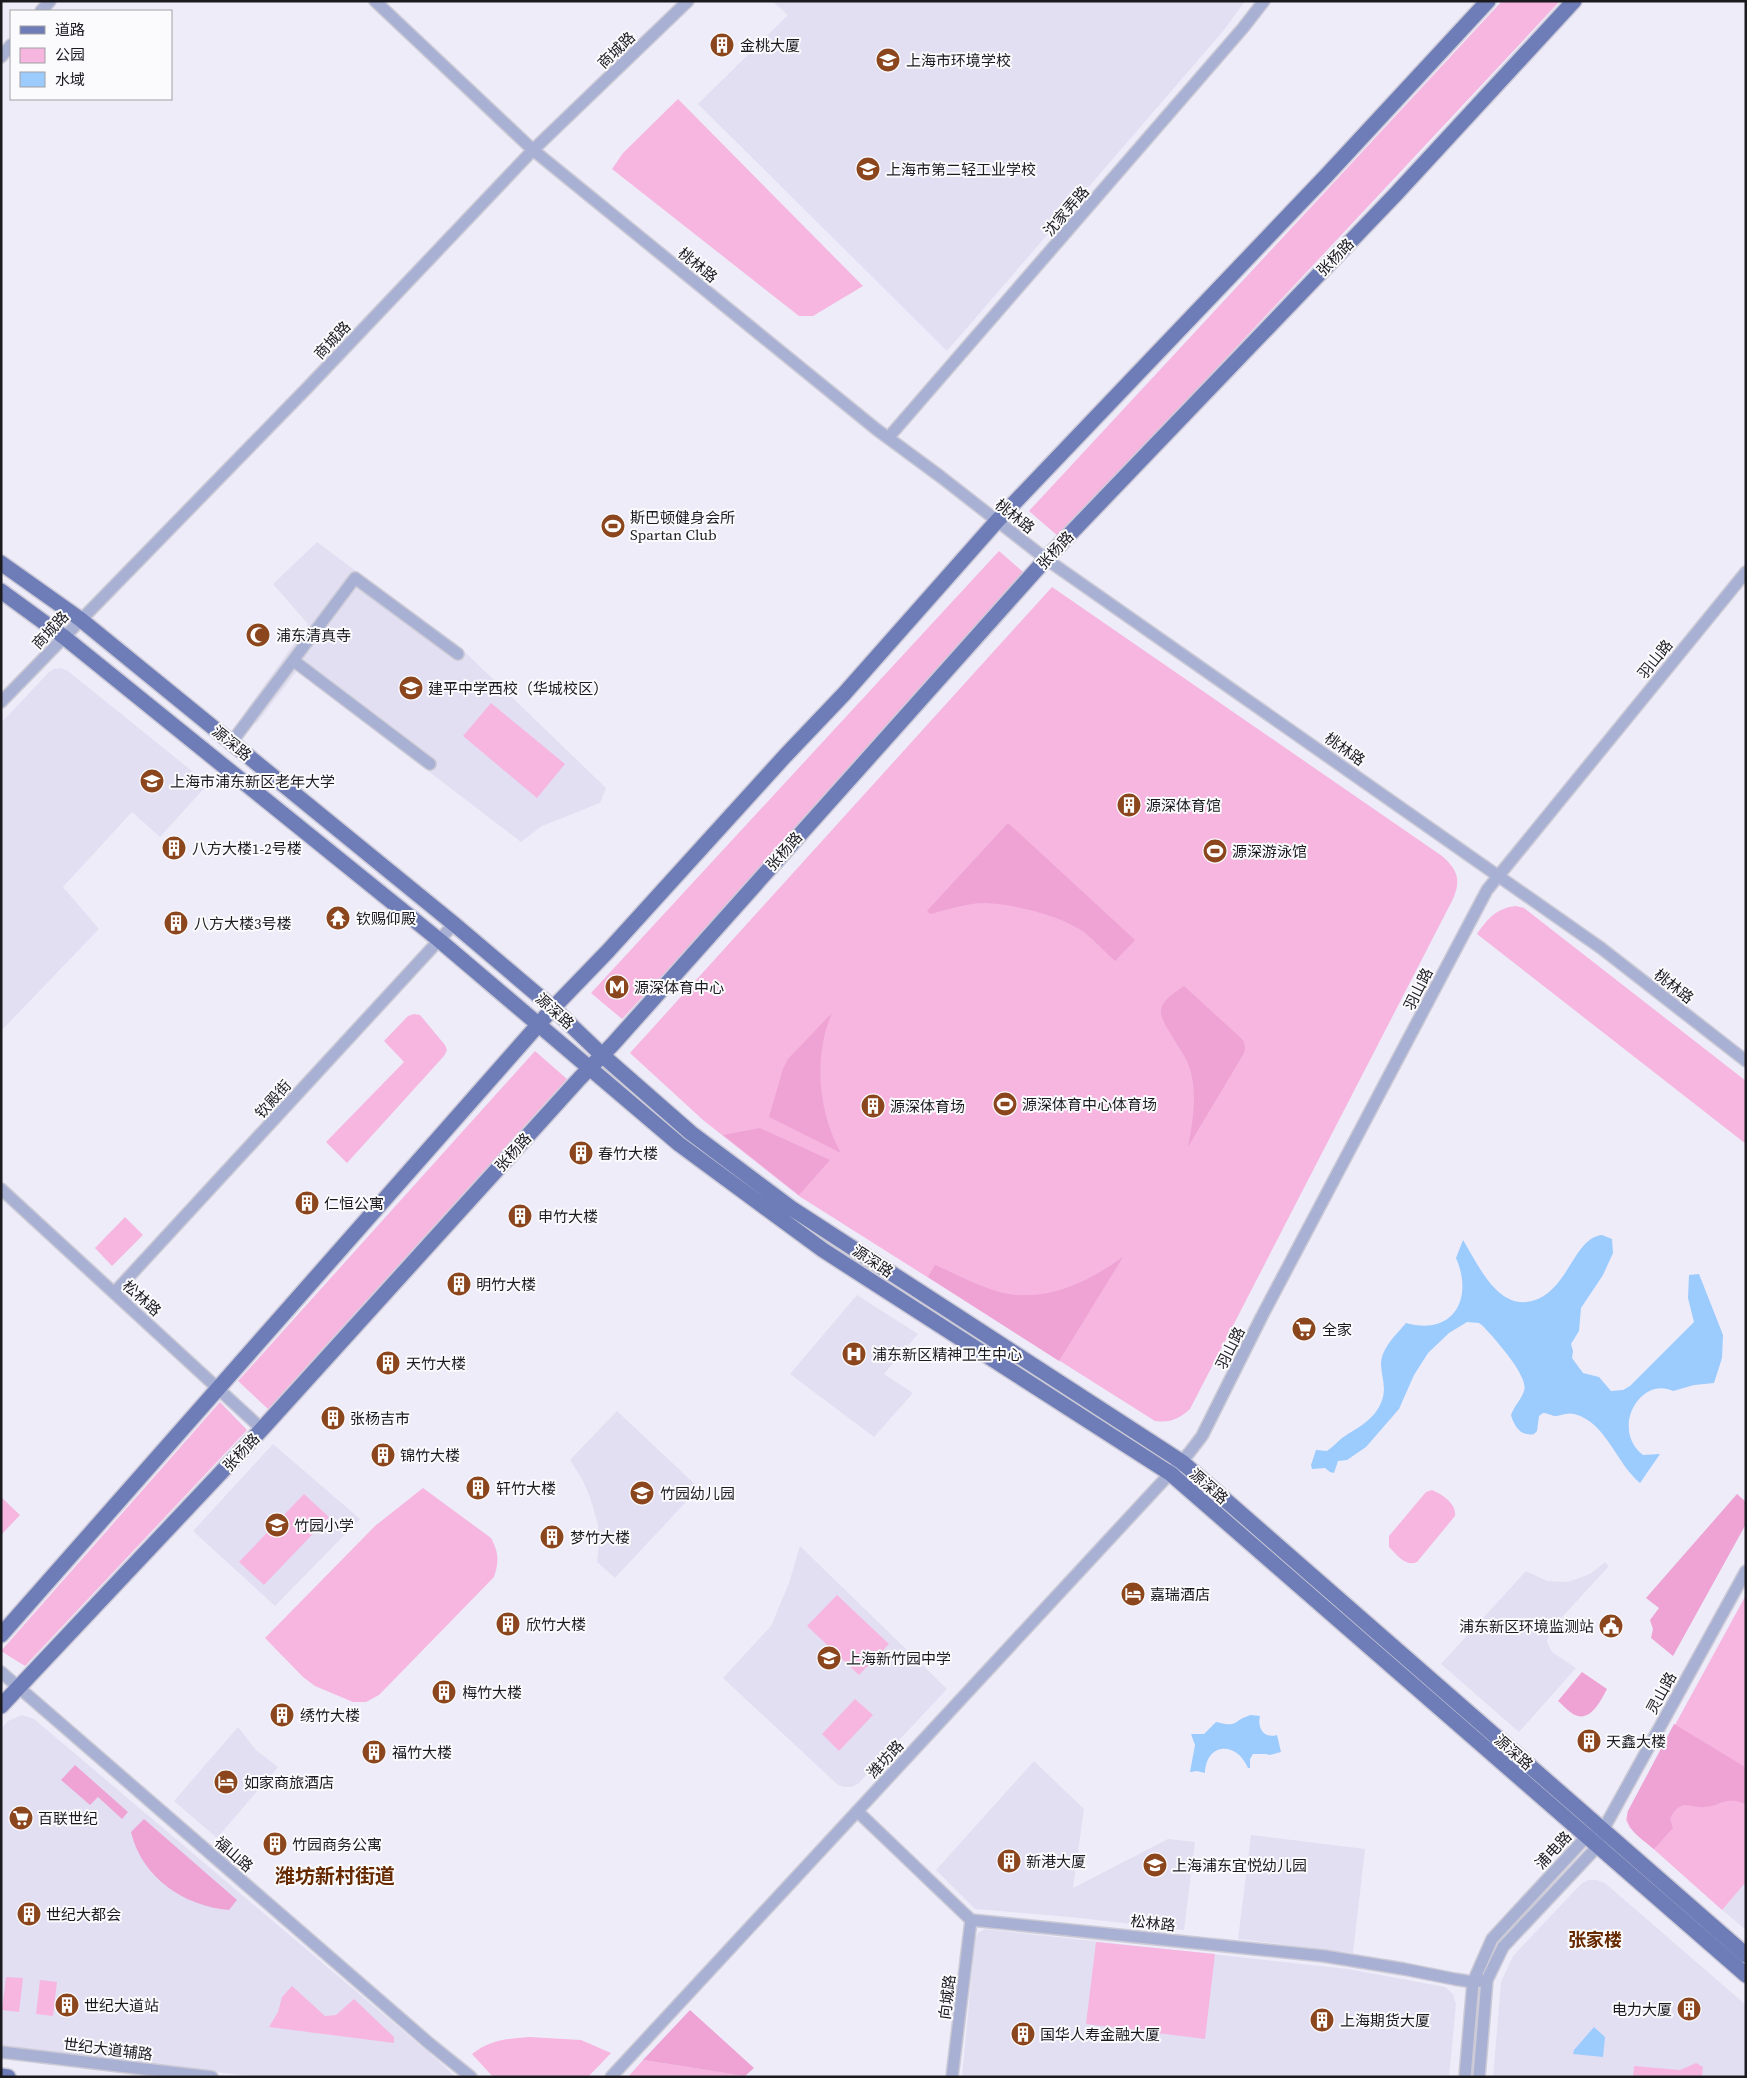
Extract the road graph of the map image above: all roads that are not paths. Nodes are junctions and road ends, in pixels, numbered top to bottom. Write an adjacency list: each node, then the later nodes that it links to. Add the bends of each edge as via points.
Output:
1 (375, 1): 8 (street, 桃林路)
2 (688, 1): 8 (street, 商城路)
3 (1264, 1): 9 (street, 沈家弄路)
4 (1488, 1): 10 (main road)
5 (1574, 1): 11 (main road, 张杨路, via 1395,195)
6 (10, 46): 7 (street)
7 (1, 57)
8 (533, 150): 9 (street, 桃林路); 15 (street, 商城路, via 309,386)
9 (888, 438): 10 (street, 桃林路)
10 (997, 522): 11 (street, 桃林路); 25 (main road, via 844,694)
11 (1046, 559): 22 (street, 桃林路); 27 (main road, 张杨路)
12 (1, 563): 15 (main road, 源深路)
13 (1746, 572): 22 (street, 羽山路)
14 (1, 590): 16 (main road, 源深路)
15 (80, 619): 16 (street, 商城路); 20 (main road, 源深路)
16 (64, 637): 19 (street, 商城路); 24 (main road, 源深路)
17 (458, 654): 18 (street, via 355,578)
18 (294, 660): 20 (street); 21 (street)
19 (1, 702)
20 (231, 743): 23 (main road, 源深路)
21 (430, 764)
22 (1498, 876): 28 (street, 桃林路, via 1601,948); 34 (street, 羽山路, via 1478,905 1202,1436)
23 (454, 924): 24 (street, 钦殿街); 25 (main road, 源深路)
24 (439, 940): 26 (main road, 源深路); 31 (street, 钦殿街)
25 (553, 1008): 26 (main road); 27 (main road, 源深路)
26 (538, 1024): 29 (main road, 源深路); 32 (main road)
27 (602, 1055): 29 (main road, 张杨路); 34 (main road, 源深路, via 692,1133 791,1208)
28 (1746, 1061)
29 (590, 1068): 33 (main road, 张杨路); 35 (main road, 源深路, via 679,1144 816,1244)
30 (1, 1189): 31 (street, 松林路)
31 (114, 1293): 32 (street, 松林路)
32 (218, 1387): 33 (street, 松林路); 37 (main road)
33 (262, 1429): 39 (main road, 张杨路)
34 (1182, 1462): 35 (street, 潍坊路); 42 (main road, 源深路)
35 (1171, 1474): 41 (street, 潍坊路); 43 (main road, 源深路)
36 (1746, 1571): 42 (street, 灵山路)
37 (1, 1635)
38 (1, 1672): 39 (street, 福山路)
39 (19, 1686): 40 (main road, 张杨路); 53 (street, 福山路, via 242,1882)
40 (1, 1706)
41 (857, 1811): 44 (street); 54 (street, 潍坊路)
42 (1603, 1830): 43 (street, 浦电路); 45 (main road, 源深路)
43 (1592, 1842): 46 (main road, 源深路); 47 (street, 浦电路, via 1502,1947); 48 (street, 浦电路, via 1492,1939)
44 (971, 1920): 48 (street, 松林路, via 1324,1956); 55 (street, 向城路)
45 (1746, 1955)
46 (1746, 1975)
47 (1487, 1980): 48 (street, 松林路); 57 (street, 浦电路)
48 (1473, 1982): 56 (street, 浦电路)
49 (1, 2052): 52 (street, 世纪大道辅路)
50 (1, 2076): 51 (main road)
51 (8, 2077)
52 (212, 2077)
53 (472, 2077)
54 (611, 2077)
55 (952, 2077)
56 (1465, 2077)
57 (1479, 2077)

